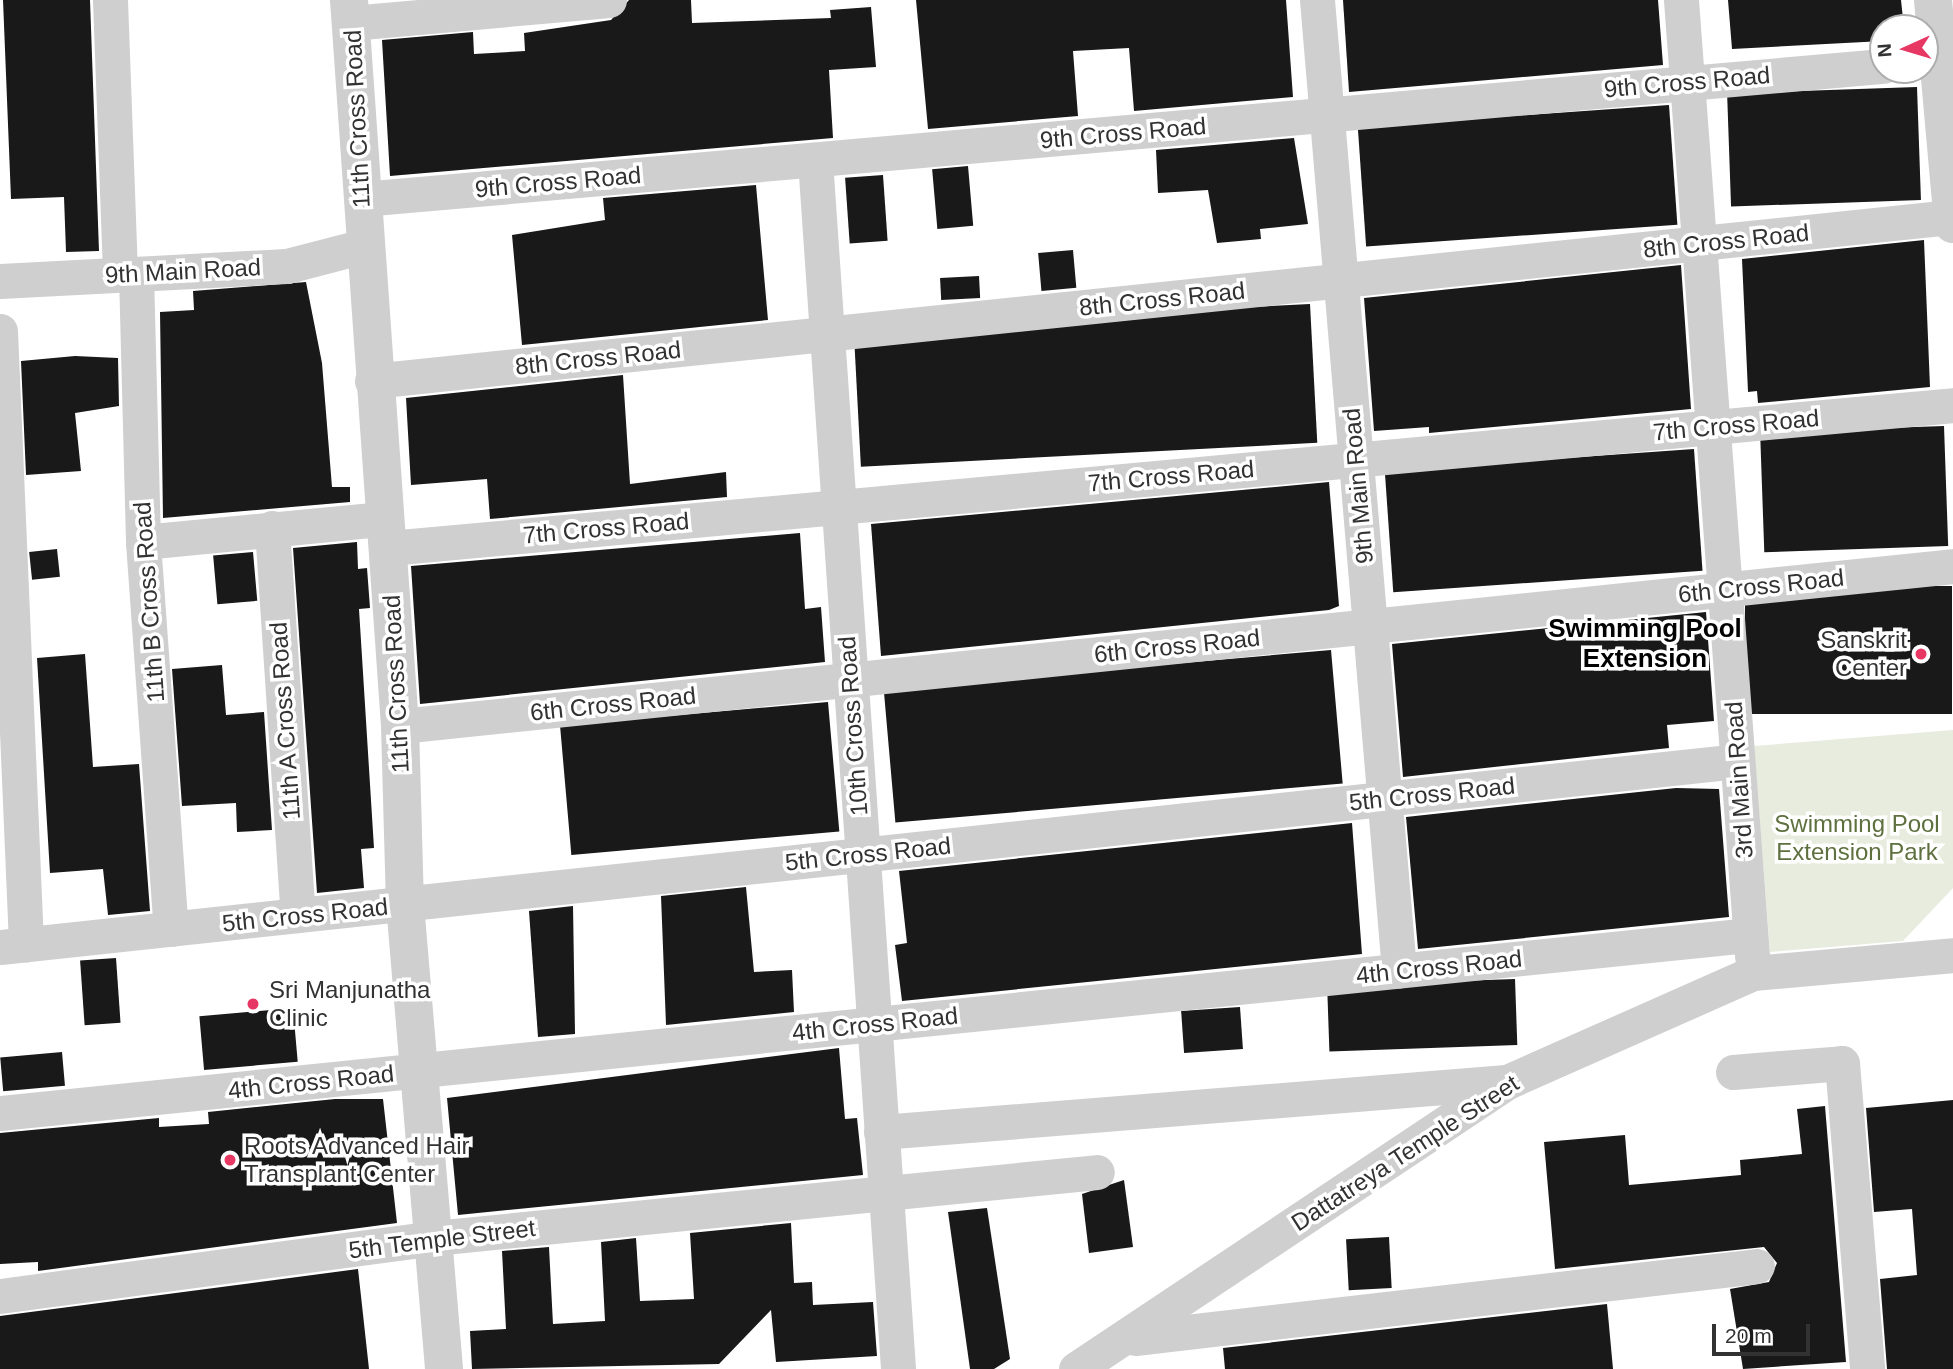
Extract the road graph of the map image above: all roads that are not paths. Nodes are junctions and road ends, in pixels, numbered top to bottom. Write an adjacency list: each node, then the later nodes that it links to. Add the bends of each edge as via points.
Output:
1 (110, 0): 17 (street, 11th B Cross Road)
2 (609, 0): 5 (street)
3 (1317, 0): 10 (street, 9th Main Road)
4 (1681, 0): 9 (street, 3rd Main Road)
5 (517, 4): 6 (street)
6 (350, 11): 12 (street, 11th Cross Road)
7 (1939, 61): 13 (street)
8 (1869, 67): 9 (street, 9th Cross Road)
9 (1687, 82): 10 (street, 9th Cross Road); 15 (street, 3rd Main Road)
10 (1327, 115): 11 (street, 9th Cross Road); 18 (street, 9th Main Road)
11 (815, 160): 12 (street, 9th Cross Road); 21 (street, 10th Cross Road)
12 (362, 200): 16 (street, 11th Cross Road)
13 (1952, 217): 14 (street); 15 (street, 8th Cross Road)
14 (1953, 224)
15 (1699, 243): 18 (street, 8th Cross Road); 24 (street, 3rd Main Road)
16 (364, 246): 17 (street, 9th Main Road, via 287,266); 22 (street, 11th Cross Road)
17 (128, 274): 19 (street, 9th Main Road); 29 (street, 11th B Cross Road)
18 (1340, 280): 21 (street, 8th Cross Road); 25 (street, 9th Main Road)
19 (0, 281)
20 (0, 331): 42 (street)
21 (825, 334): 22 (street, 8th Cross Road); 26 (street, 10th Cross Road)
22 (372, 381): 28 (street, 11th Cross Road)
23 (1953, 405): 24 (street, 7th Cross Road)
24 (1713, 427): 25 (street, 7th Cross Road); 31 (street, 3rd Main Road)
25 (1356, 460): 26 (street, 7th Cross Road); 32 (street, 9th Main Road)
26 (837, 507): 28 (street, 7th Cross Road); 33 (street, 10th Cross Road)
27 (272, 528): 28 (street, 7th Cross Road); 29 (street, 7th Cross Road); 39 (street, 11th A Cross Road)
28 (386, 533): 34 (street, 11th Cross Road)
29 (143, 542): 40 (street, 11th B Cross Road)
30 (1953, 566): 31 (street, 6th Cross Road)
31 (1725, 590): 32 (street, 6th Cross Road); 35 (street, 3rd Main Road)
32 (1370, 626): 33 (street, 6th Cross Road); 36 (street, 9th Main Road)
33 (849, 680): 34 (street, 6th Cross Road); 37 (street, 10th Cross Road)
34 (400, 726): 38 (street, 11th Cross Road)
35 (1737, 761): 36 (street, 5th Cross Road); 41 (street, 3rd Main Road)
36 (1384, 799): 37 (street, 5th Cross Road); 44 (street, 9th Main Road)
37 (862, 855): 38 (street, 5th Cross Road); 46 (street, 10th Cross Road)
38 (405, 904): 39 (street, 5th Cross Road); 47 (street, 11th Cross Road)
39 (298, 915): 40 (street, 5th Cross Road)
40 (171, 929): 42 (street, 5th Cross Road)
41 (1750, 935): 44 (street, 4th Cross Road); 45 (street, 3rd Main Road)
42 (13, 946)
43 (1953, 955): 45 (street, Dattatreya Temple Street)
44 (1399, 971): 46 (street, 4th Cross Road)
45 (1753, 973): 49 (street, Dattatreya Temple Street)
46 (874, 1025): 47 (street, 4th Cross Road); 51 (street, 10th Cross Road)
47 (419, 1071): 50 (street, 4th Cross Road); 54 (street, 11th Cross Road)
48 (1733, 1072): 61 (street, via 1842,1063)
49 (1507, 1082): 51 (street); 57 (street, Dattatreya Temple Street)
50 (0, 1114)
51 (881, 1132): 53 (street, 10th Cross Road)
52 (1097, 1172): 53 (street, 5th Temple Street)
53 (886, 1193): 54 (street, 5th Temple Street); 59 (street, 10th Cross Road)
54 (434, 1238): 56 (street, 5th Temple Street); 58 (street, 11th Cross Road)
55 (1757, 1266): 57 (street)
56 (0, 1296)
57 (1128, 1339): 60 (street, Dattatreya Temple Street)
58 (444, 1369)
59 (898, 1369)
60 (1076, 1369)
61 (1867, 1369)

